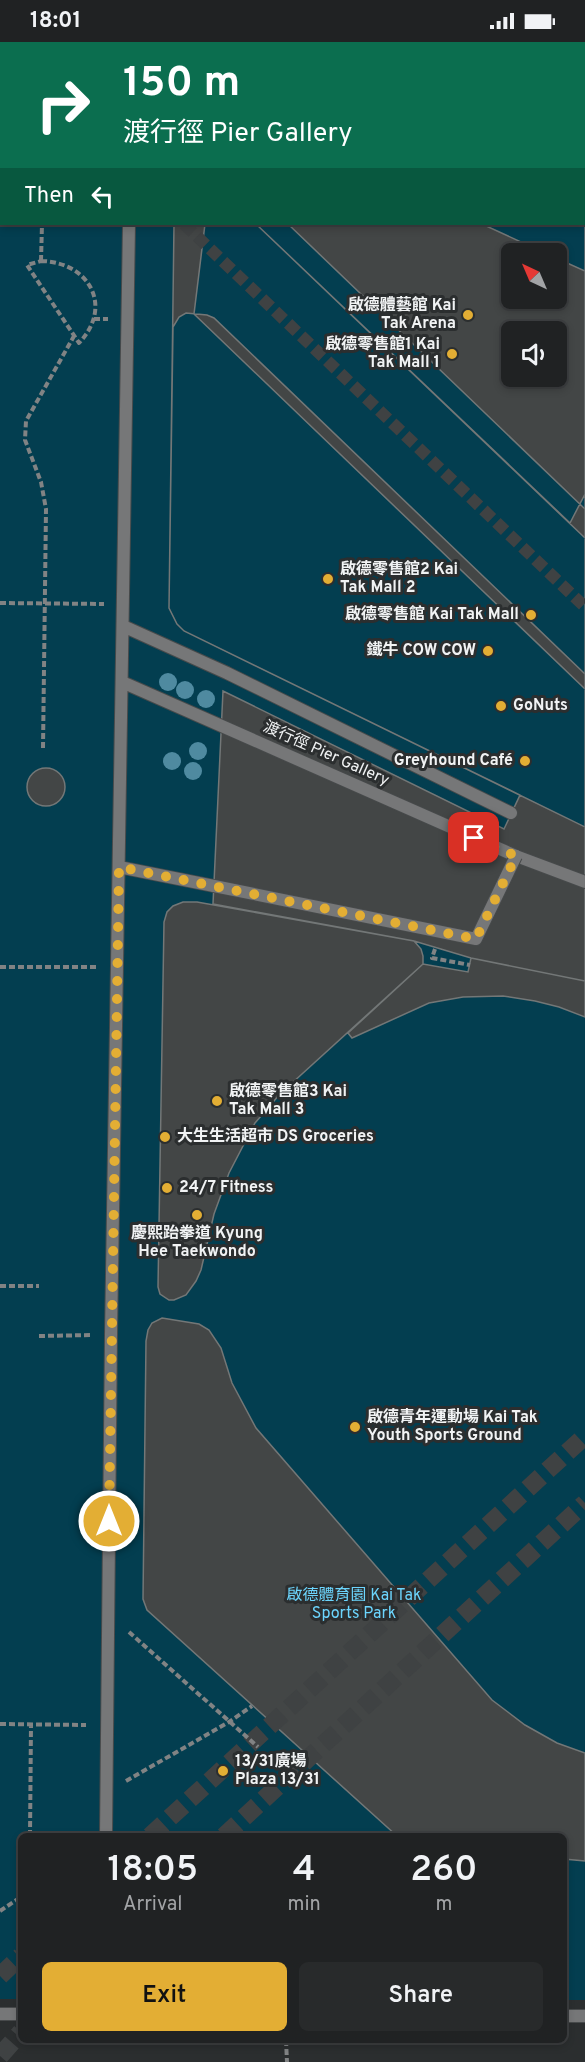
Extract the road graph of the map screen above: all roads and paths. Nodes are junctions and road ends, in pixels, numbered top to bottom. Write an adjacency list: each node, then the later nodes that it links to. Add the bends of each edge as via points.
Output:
1 (42, 225): 3 (path)
2 (129, 225): 7 (street)
3 (41, 261): 4 (path, via 27,265); 4 (path, via 67,265 87,281 93,293 91,328 79,343)
4 (74, 336): 6 (path, via 30,412 24,430 45,495)
5 (0, 603): 6 (path)
6 (45, 604): 7 (path); 10 (path)
7 (123, 605): 8 (street)
8 (123, 626): 9 (street); 11 (street)
9 (122, 682): 12 (street, 渡行徑 Pier Gallery); 13 (street)
10 (43, 748)
11 (512, 813)
12 (516, 856): 13 (street, bridge, via 476,939); 14 (street, 渡行徑 Pier Gallery)
13 (119, 867): 18 (street)
14 (585, 882)
15 (440, 960): 16 (path)
16 (470, 964)
17 (0, 967): 18 (path)
18 (117, 967): 21 (street)
19 (0, 1286): 20 (path)
20 (39, 1286)
21 (111, 1335): 22 (path); 23 (street)
22 (39, 1336)
23 (108, 1614): 25 (path); 28 (street)
24 (252, 1706): 25 (path)
25 (229, 1722): 29 (path); 30 (path)
26 (0, 1724): 27 (path)
27 (31, 1725): 28 (path); 31 (path)
28 (106, 1725): 30 (street)
29 (258, 1748)
30 (106, 1793): 32 (street)
31 (30, 1833)
32 (105, 1833)
33 (18, 1899): 34 (path)
34 (0, 1911)
35 (0, 2014): 36 (street)
36 (18, 2014)
37 (567, 2016): 38 (street)
38 (585, 2016)
39 (286, 2043): 40 (path)
40 (287, 2062)

